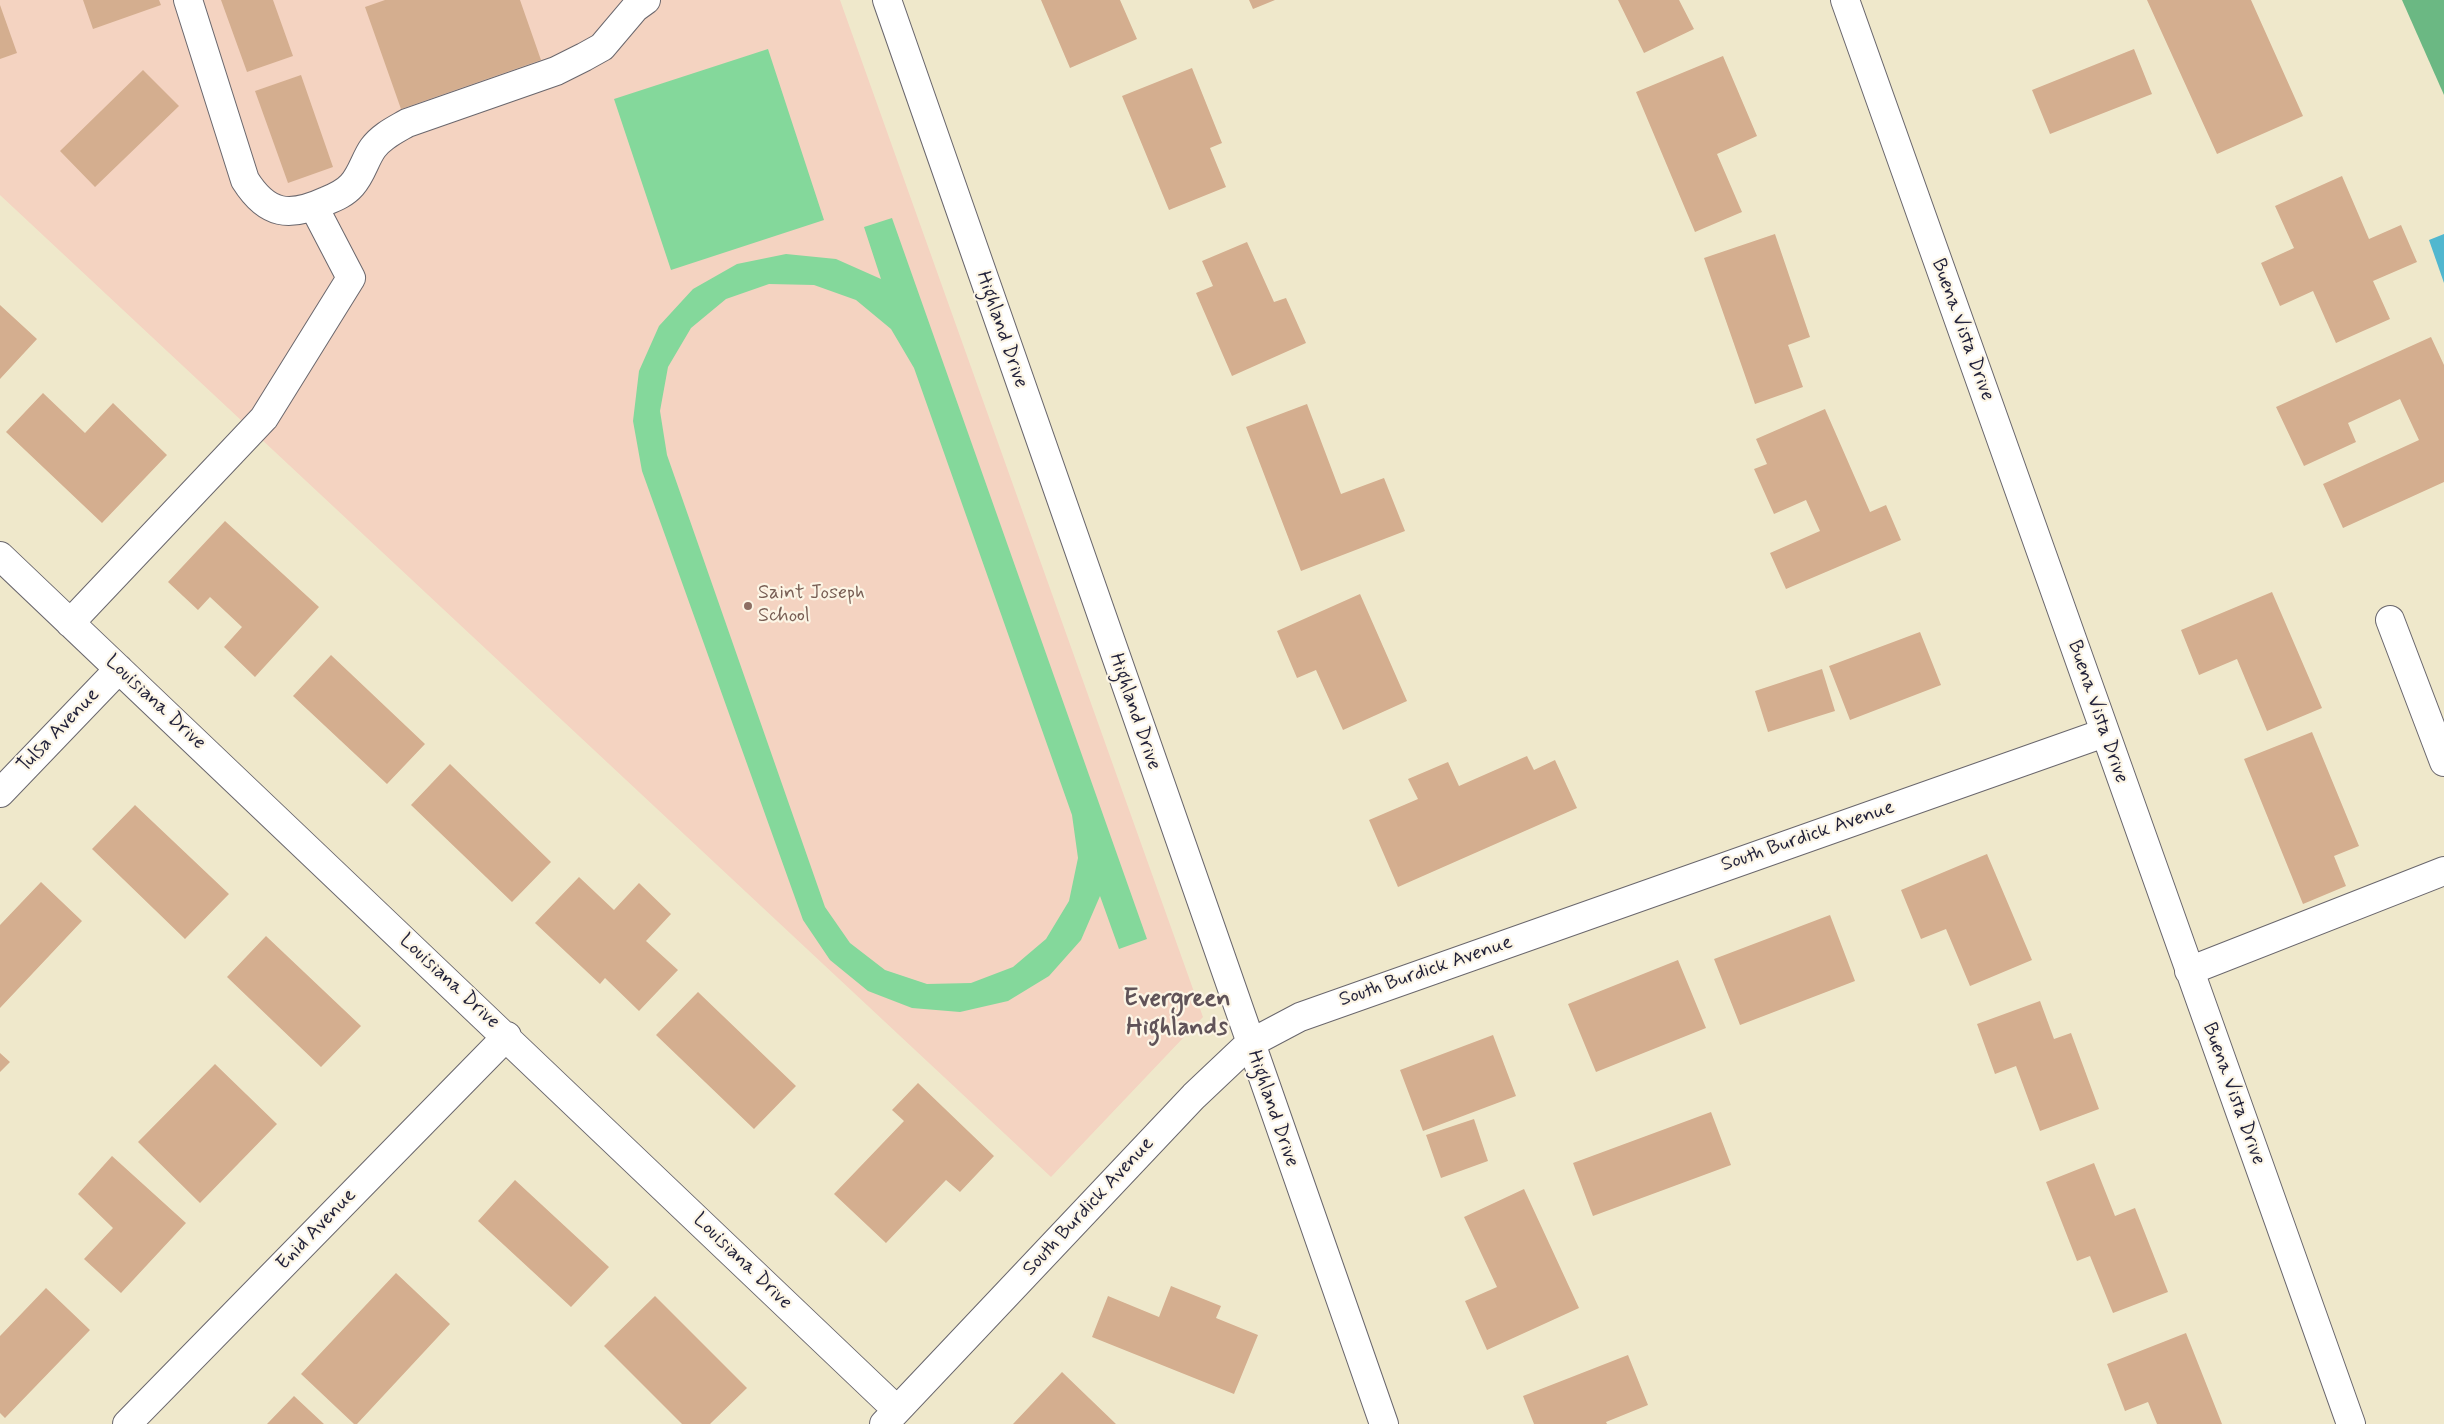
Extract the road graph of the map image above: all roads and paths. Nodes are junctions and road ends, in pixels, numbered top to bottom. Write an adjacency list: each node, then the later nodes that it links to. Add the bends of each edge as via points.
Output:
1 (188, 0): 5 (street, via 244,180 255,196 272,208 290,212)
2 (646, 0): 5 (street, via 635,8 602,47 584,58 556,71 407,123 389,133 373,148 353,184 340,195)
3 (886, 0): 16 (street, Highland Drive)
4 (1845, 0): 10 (street, Buena Vista Drive)
5 (314, 207): 8 (street, via 351,278 264,418)
6 (0, 556): 8 (street, Louisiana Drive)
7 (2390, 620): 11 (street)
8 (70, 623): 9 (street, Louisiana Drive)
9 (119, 669): 12 (street, Tulsa Avenue); 15 (street, Louisiana Drive)
10 (2104, 733): 14 (street, Buena Vista Drive); 16 (street, South Burdick Avenue, via 1309,1013)
11 (2444, 762)
12 (0, 793)
13 (2444, 871): 14 (street)
14 (2189, 971): 20 (street, Buena Vista Drive)
15 (507, 1036): 17 (street, Louisiana Drive); 18 (street, Enid Avenue)
16 (1250, 1044): 17 (street, South Burdick Avenue, via 1194,1096); 19 (street, Highland Drive)
17 (890, 1417)
18 (127, 1424)
19 (1384, 1424)
20 (2351, 1424)

